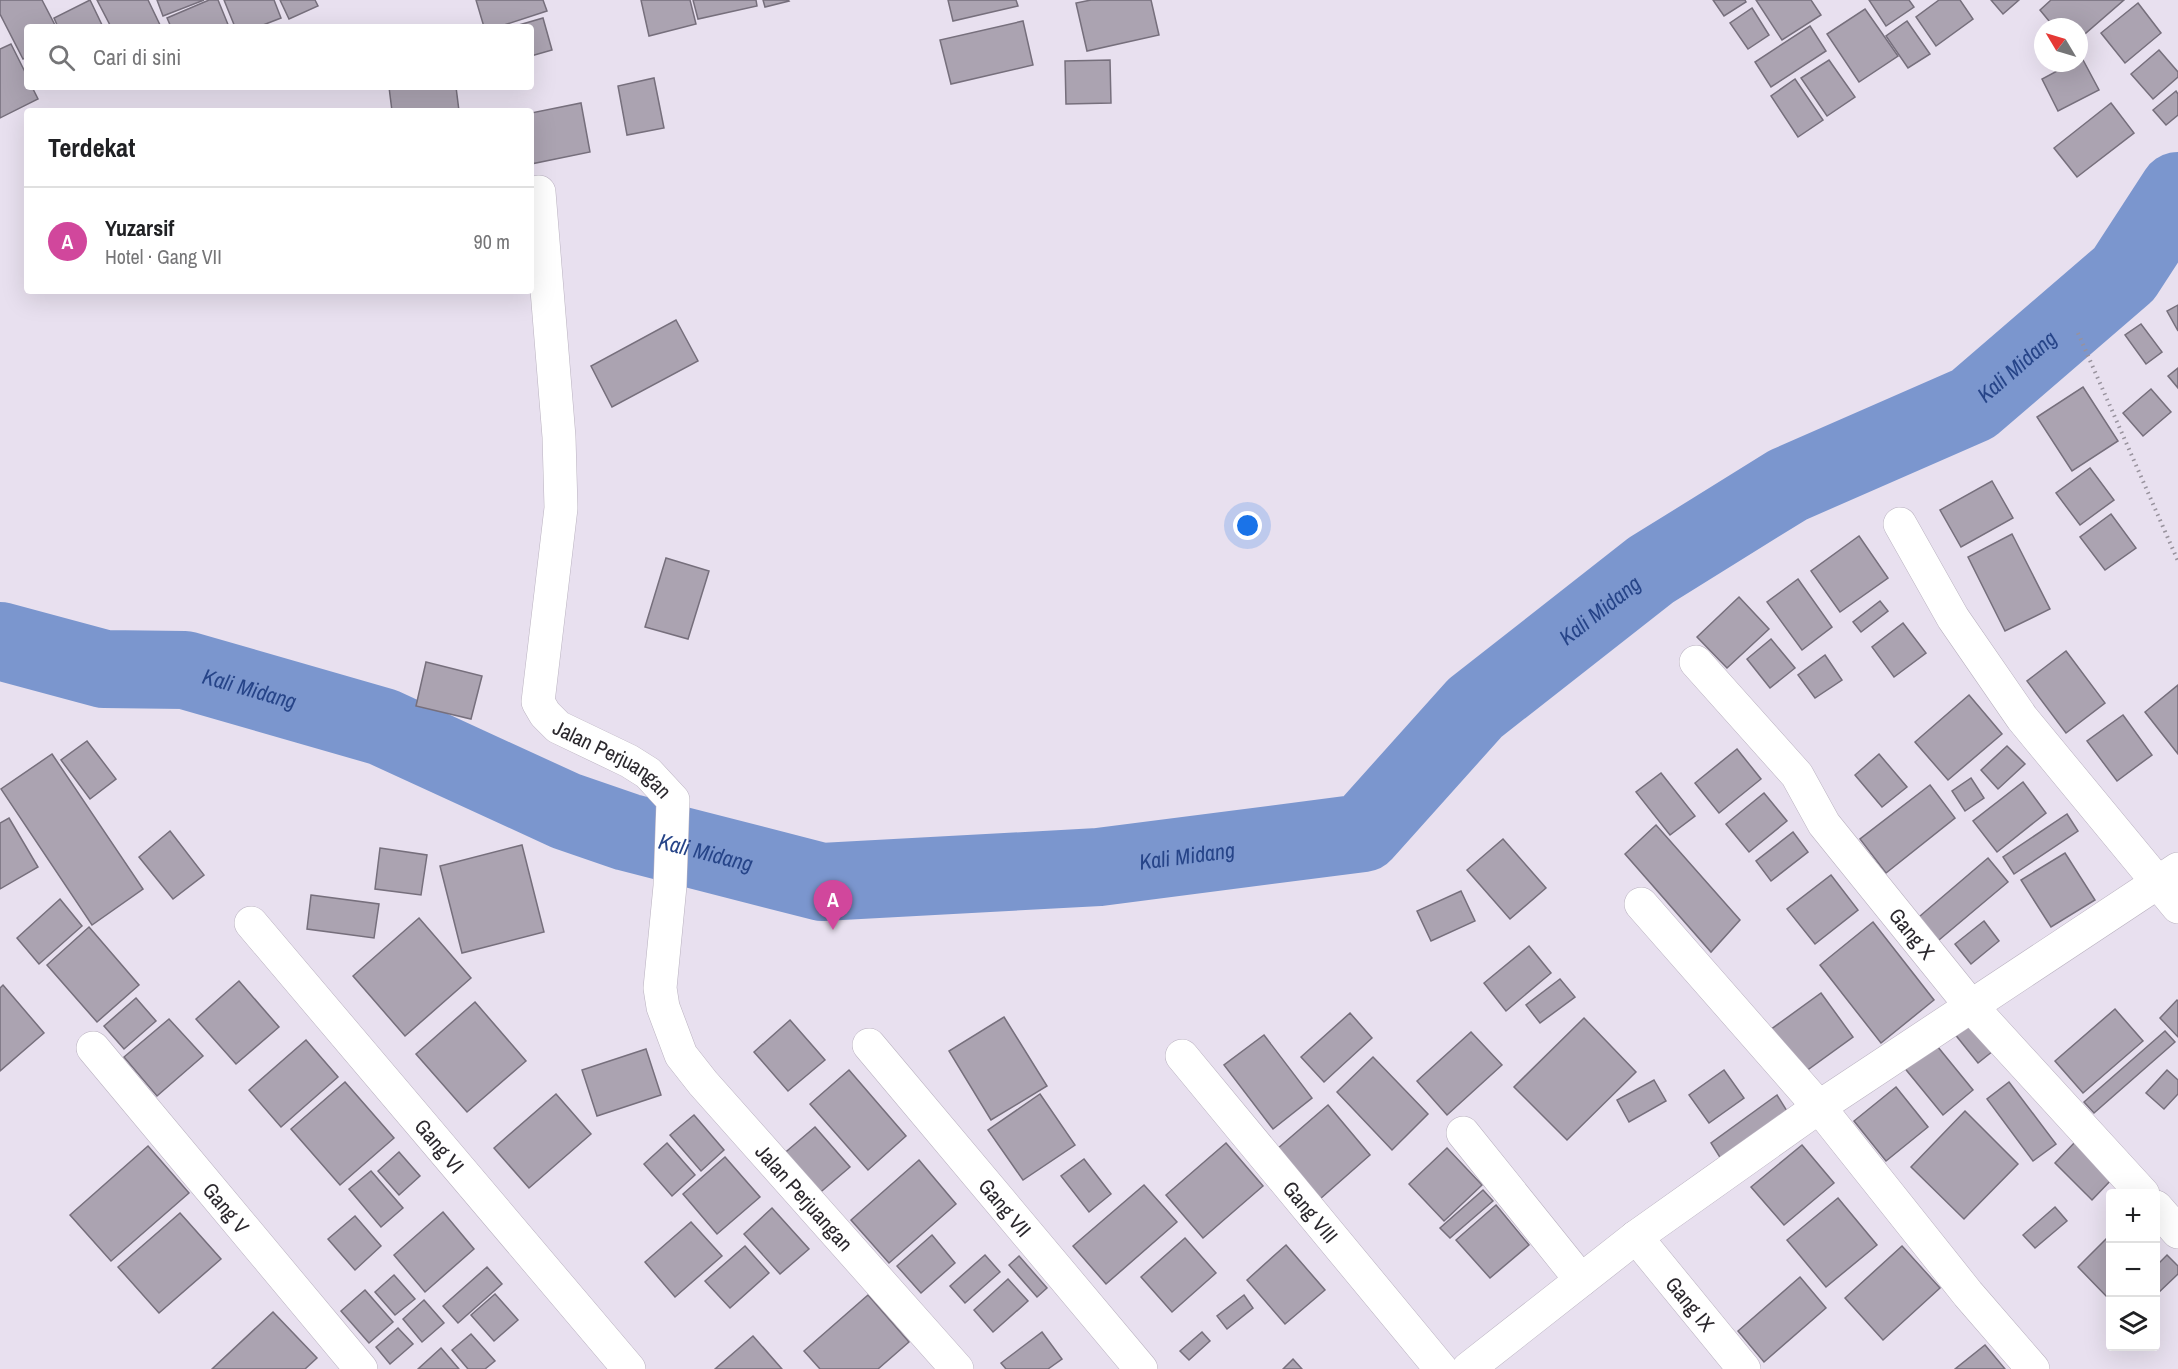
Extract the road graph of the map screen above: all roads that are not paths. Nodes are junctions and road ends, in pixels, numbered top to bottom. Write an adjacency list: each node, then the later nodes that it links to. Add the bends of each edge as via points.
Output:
1 (539, 192): 20 (street, Jalan Perjuangan, via 559,436 561,508 538,702 558,727 648,773 673,800 660,988 681,1055)
2 (1900, 524): 4 (street, via 1953,618 2022,718)
3 (1696, 662): 7 (street, Gang X, via 1797,776 1824,824)
4 (2171, 886): 7 (street)
5 (1641, 904): 11 (street)
6 (251, 923): 19 (street, Gang VI)
7 (1971, 1006): 11 (street); 13 (street, Gang X)
8 (869, 1045): 21 (street, Gang VII)
9 (93, 1048): 18 (street, Gang V)
10 (1182, 1056): 22 (street, Gang VIII)
11 (1819, 1107): 16 (street); 25 (street)
12 (1463, 1133): 17 (street)
13 (2138, 1189)
14 (2160, 1212): 15 (street)
15 (2178, 1232)
16 (1636, 1237): 17 (street); 24 (street, Gang IX)
17 (1581, 1280): 23 (street)
18 (361, 1369)
19 (629, 1369)
20 (957, 1369)
21 (1141, 1369)
22 (1441, 1369)
23 (1468, 1369)
24 (1744, 1369)
25 (2033, 1369)

